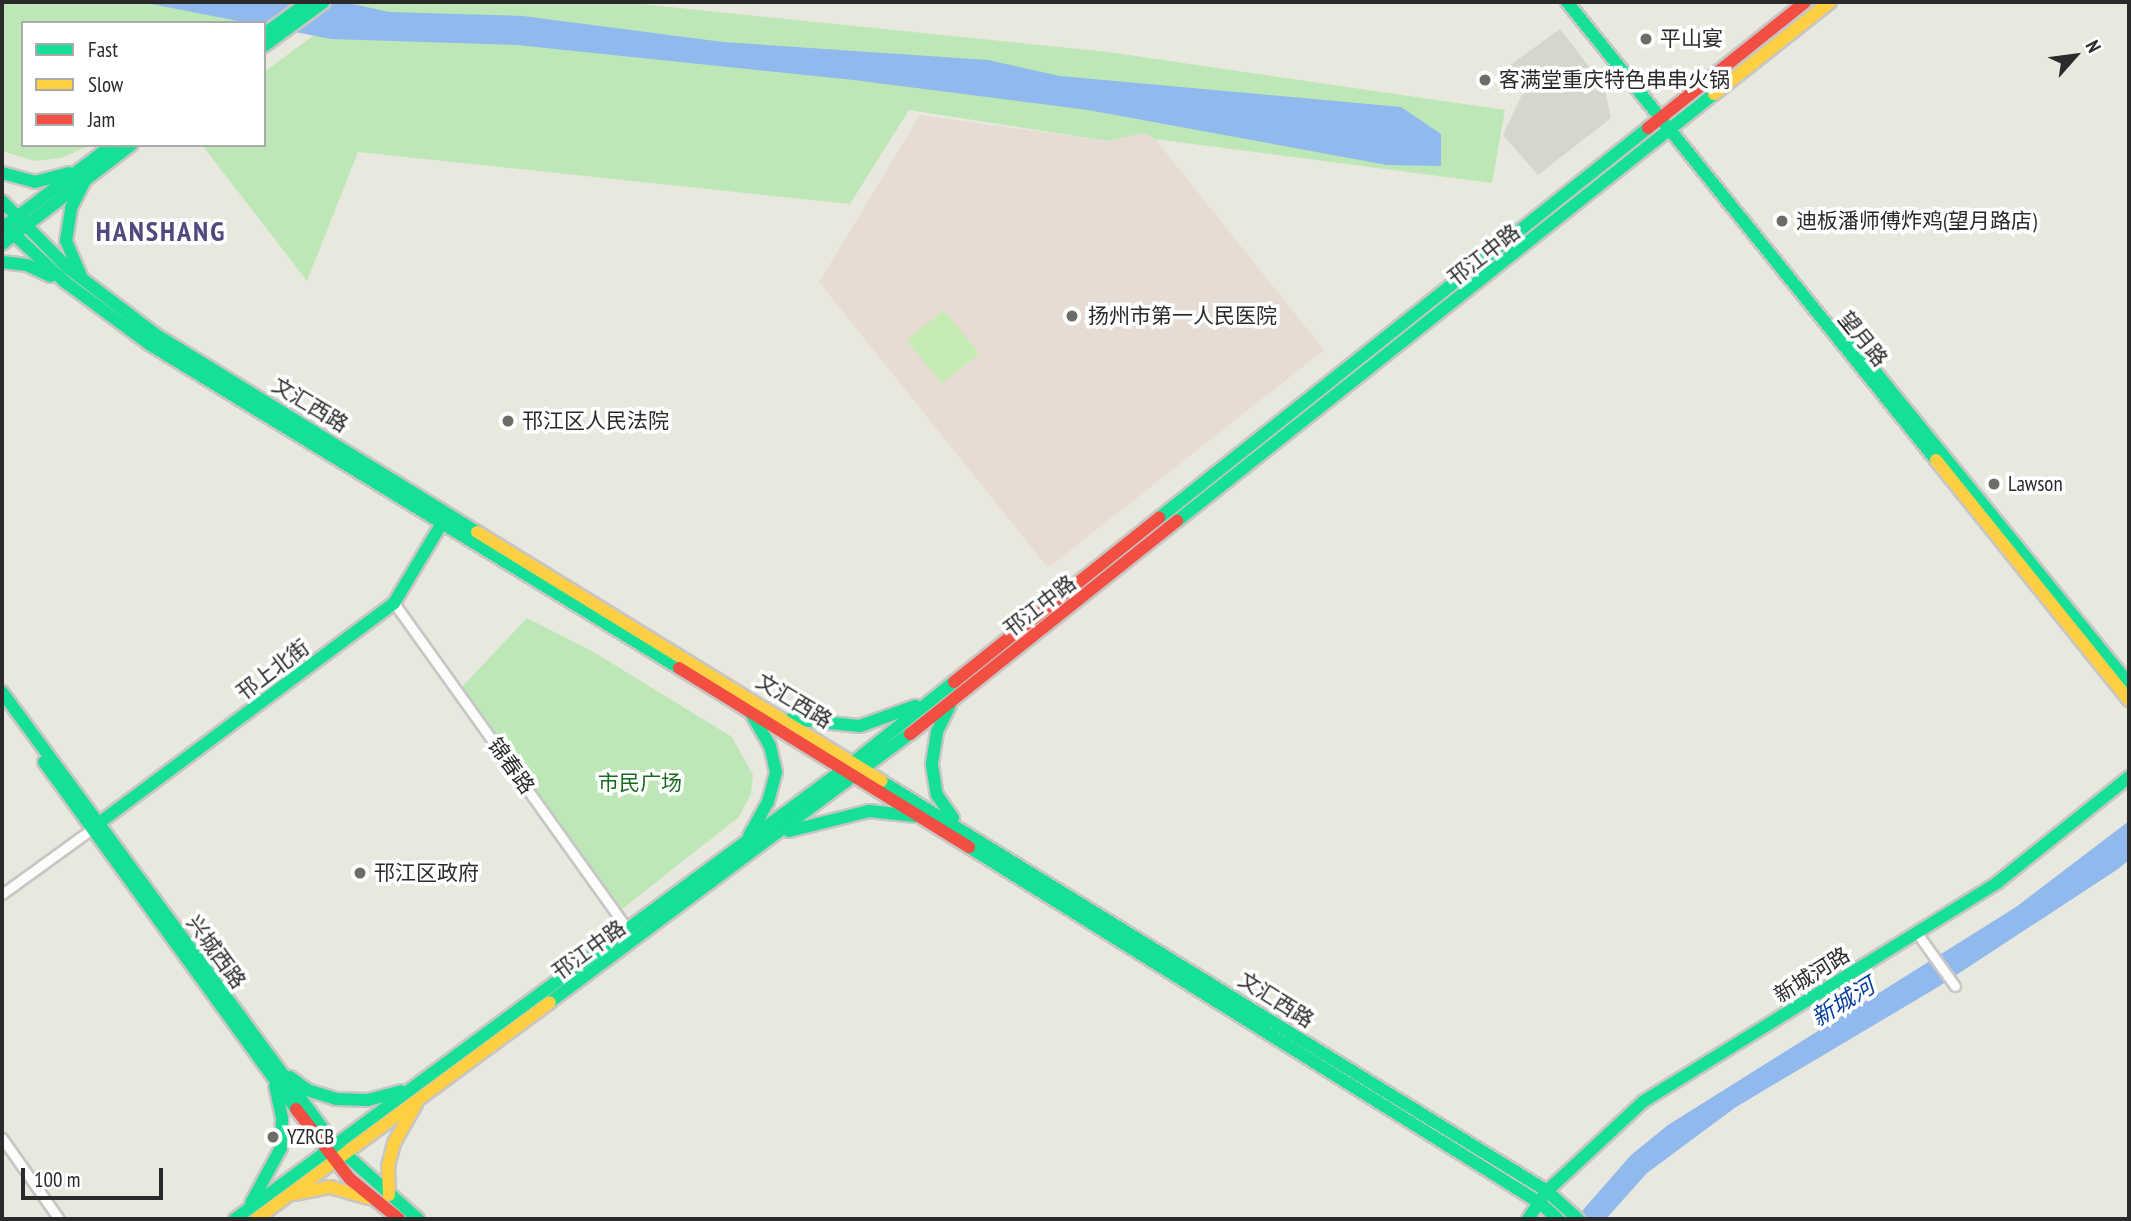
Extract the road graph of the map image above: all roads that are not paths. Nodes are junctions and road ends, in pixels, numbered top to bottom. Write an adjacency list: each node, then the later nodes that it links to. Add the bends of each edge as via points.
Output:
1 (308, 2): 7 (main road)
2 (324, 2): 7 (main road)
3 (1567, 2): 8 (main road, 望月路)
4 (1578, 2): 8 (main road, 望月路)
5 (1805, 2): 8 (main road, 邗江中路)
6 (1830, 2): 9 (main road, 邗江中路)
7 (271, 33)
8 (1664, 115): 9 (main road, 望月路); 24 (main road, 邗江中路)
9 (1675, 129): 22 (main road, 望月路); 25 (main road, 望月路); 26 (main road, 邗江中路)
10 (110, 147): 13 (main road)
11 (128, 147): 13 (main road)
12 (2, 173): 13 (main road, via 35,182)
13 (81, 175): 15 (main road); 17 (main road, via 66,241)
14 (2, 201): 15 (main road, 文汇西路)
15 (8, 229): 17 (main road, 文汇西路); 18 (main road, 文汇西路)
16 (2, 262): 18 (main road, via 27,265)
17 (83, 280): 19 (main road, 文汇西路, via 155,334)
18 (65, 282): 20 (main road, 文汇西路, via 149,344)
19 (449, 512): 20 (main road, 邗上北街); 29 (main road, 文汇西路)
20 (441, 525): 21 (main road, 邗上北街); 28 (main road, 文汇西路)
21 (394, 603): 34 (main road, 邗上北街); 38 (street, 锦春路)
22 (2129, 684)
23 (2, 692): 34 (main road, 兴城西路)
24 (941, 693): 29 (main road, via 891,719 860,726); 30 (main road, 邗江中路)
25 (2129, 699)
26 (953, 700): 30 (main road, 邗江中路); 33 (main road, via 937,732 932,765 937,795)
27 (2, 706): 34 (main road, 兴城西路)
28 (750, 712): 30 (main road, 文汇西路); 36 (main road, via 770,746 776,772 768,802)
29 (784, 718): 30 (main road, 文汇西路)
30 (855, 769): 32 (main road, 文汇西路); 33 (main road, 文汇西路); 35 (main road, 邗江中路); 36 (main road, 邗江中路)
31 (2129, 777): 39 (main road, 新城河路, via 1998,883)
32 (919, 816): 35 (main road, via 869,811); 46 (main road, 文汇西路)
33 (957, 824): 46 (main road, 文汇西路)
34 (94, 827): 37 (street); 41 (main road, 兴城西路)
35 (779, 834): 42 (main road, 邗江中路)
36 (747, 841): 38 (main road, 邗江中路)
37 (2, 894)
38 (628, 930): 42 (main road, 邗江中路)
39 (1917, 933): 40 (street); 46 (main road, 新城河路, via 1644,1101)
40 (1955, 986)
41 (275, 1073): 42 (main road, via 336,1099); 44 (main road, 兴城西路); 48 (main road, via 281,1147)
42 (416, 1093): 44 (main road, 邗江中路); 47 (main road, via 394,1143)
43 (2, 1138): 50 (street)
44 (334, 1153): 45 (main road, 邗江中路); 47 (main road, 兴城西路); 48 (main road, 邗江中路)
45 (290, 1194): 47 (main road, via 330,1187); 48 (main road, 邗江中路)
46 (1543, 1197): 49 (main road, 文汇西路); 54 (main road, 新城河路); 55 (main road, 文汇西路)
47 (384, 1199): 52 (main road, 兴城西路); 53 (main road, 兴城西路)
48 (251, 1215): 51 (main road, 邗江中路)
49 (1575, 1216)
50 (59, 1219)
51 (235, 1219)
52 (400, 1219)
53 (418, 1219)
54 (1528, 1219)
55 (1558, 1219)

